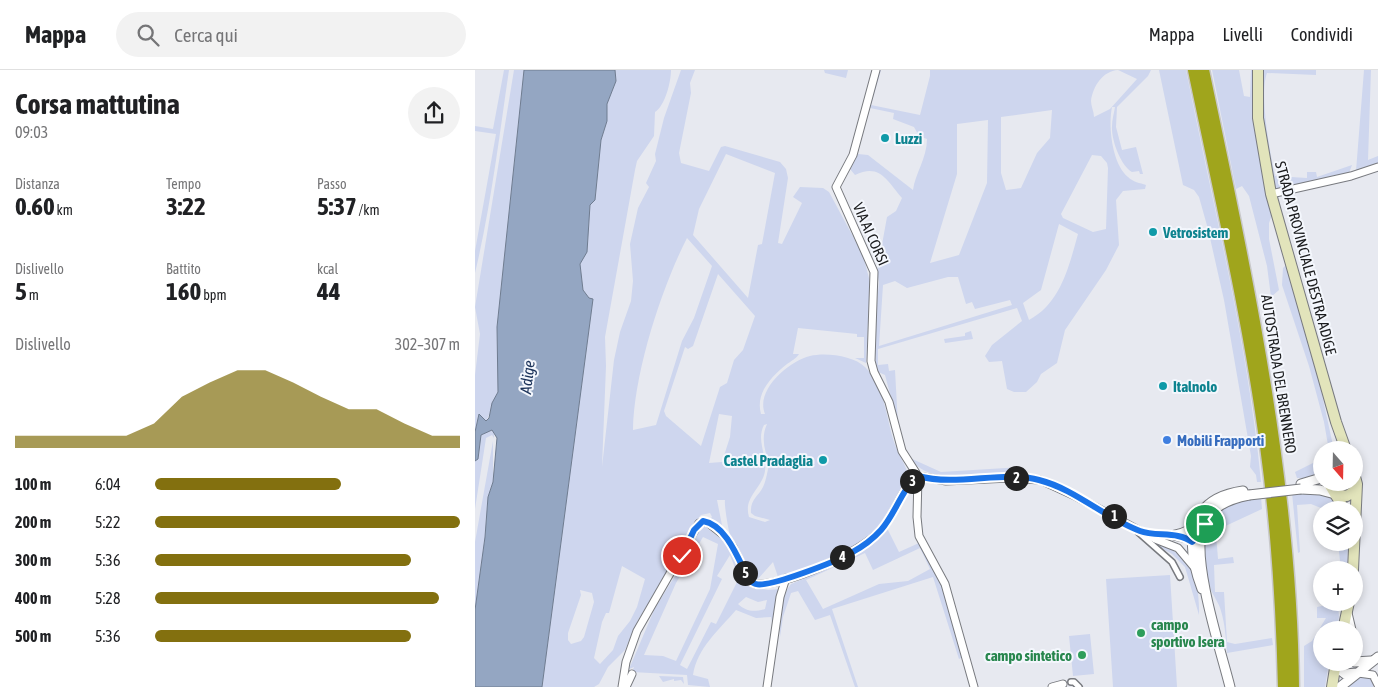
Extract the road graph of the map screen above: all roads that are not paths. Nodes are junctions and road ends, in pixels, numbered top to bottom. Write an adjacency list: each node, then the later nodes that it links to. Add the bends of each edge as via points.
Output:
1 (876, 70): 10 (street, VIA AI CORSI, via 853,155 836,187 874,272 873,372 889,402 902,451)
2 (1194, 70): 45 (highway, AUTOSTRADA DEL BRENNERO, via 1248,334 1266,444 1278,558)
3 (1203, 70): 46 (highway, AUTOSTRADA DEL BRENNERO, via 1271,416 1282,496 1293,632)
4 (1258, 70): 6 (main road, STRADA PROVINCIALE DESTRA ADIGE, via 1258,118)
5 (1378, 167): 6 (street)
6 (1271, 194): 7 (main road, STRADA PROVINCIALE DESTRA ADIGE)
7 (1336, 422): 8 (main road, STRADA PROVINCIALE DESTRA ADIGE); 9 (main road, STRADA PROVINCIALE DESTRA ADIGE)
8 (1337, 441)
9 (1343, 441)
10 (918, 476): 18 (street, via 946,481 1039,480); 25 (street, via 907,486 881,529 868,542 851,554); 41 (street, via 919,536 945,584)
11 (1313, 481): 12 (street)
12 (1301, 486): 15 (street); 17 (street, bridge, via 1233,498 1221,504)
13 (1333, 491): 15 (main road)
14 (1354, 491): 15 (main road, via 1347,496)
15 (1335, 494): 16 (main road)
16 (1339, 501)
17 (1198, 527): 19 (street); 20 (street); 22 (street)
18 (1136, 529): 19 (street, via 1155,535); 21 (street); 24 (street, via 1172,562)
19 (1172, 535): 20 (street)
20 (1192, 542): 21 (street); 22 (street); 23 (street)
21 (1175, 547): 23 (street, via 1183,551)
22 (1199, 552): 27 (street)
23 (1194, 567): 27 (street)
24 (1180, 577)
25 (786, 578): 38 (street, via 755,584 749,580 726,537 710,524 699,523 637,631 626,662); 40 (street, via 780,597)
26 (1347, 613): 28 (main road); 29 (street)
27 (1211, 615): 44 (street)
28 (1345, 621)
29 (1349, 621)
30 (1377, 661): 31 (street); 34 (street)
31 (1363, 663)
32 (1334, 671): 47 (main road)
33 (1342, 671): 34 (street, via 1345,674)
34 (1358, 673): 37 (street, via 1373,675); 48 (street)
35 (632, 674): 39 (street)
36 (1067, 683): 42 (street); 43 (street, via 1074,682)
37 (1378, 686)
38 (622, 687)
39 (626, 687)
40 (767, 687)
41 (974, 687)
42 (1052, 687)
43 (1079, 687)
44 (1230, 687)
45 (1284, 687)
46 (1293, 687)
47 (1332, 687)
48 (1340, 687)

